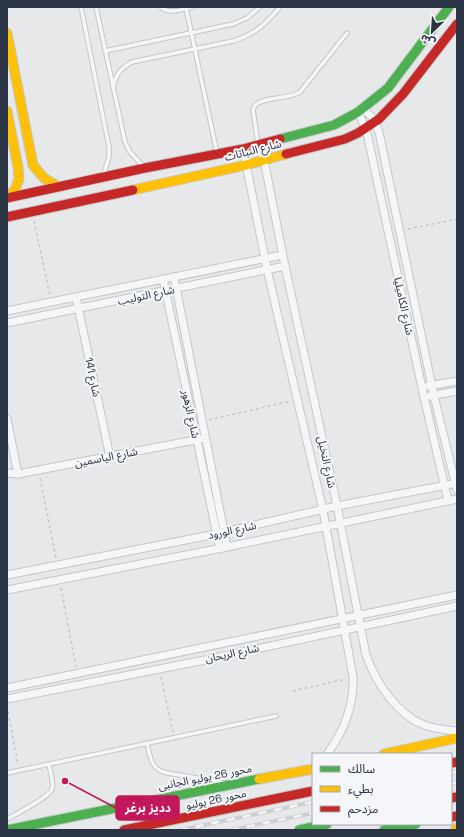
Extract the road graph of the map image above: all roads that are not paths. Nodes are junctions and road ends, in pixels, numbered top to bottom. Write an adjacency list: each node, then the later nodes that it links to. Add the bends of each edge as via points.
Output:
1 (81, 7): 26 (lane, via 109,147 109,157)
2 (96, 7): 14 (lane)
3 (161, 7): 8 (lane, via 166,11)
4 (193, 7): 8 (lane)
5 (260, 7): 11 (lane, via 247,18 234,24)
6 (280, 7): 13 (lane, via 258,30 246,36)
7 (449, 7): 16 (main road, شارع النباتات, via 388,88)
8 (186, 8): 11 (lane)
9 (457, 24): 18 (main road, شارع النباتات, via 395,104)
10 (7, 33): 27 (main road, via 33,165 39,175)
11 (191, 33): 13 (lane); 14 (lane)
12 (347, 33): 20 (lane, via 300,92 293,96 258,102 255,105 253,110)
13 (195, 49): 15 (lane, via 132,62 118,72); 22 (lane)
14 (105, 51): 15 (lane)
15 (113, 88): 25 (lane, via 125,142 136,160)
16 (360, 110): 18 (street, شارع الكاميليا); 19 (street, شارع الكاميليا); 20 (main road, شارع النباتات, via 334,125)
17 (7, 112): 28 (main road, via 19,179 15,190)
18 (375, 123): 19 (main road, شارع النباتات); 43 (street, شارع الكاميليا)
19 (366, 129): 23 (main road, شارع النباتات, via 345,139); 44 (street, شارع الكاميليا)
20 (259, 145): 21 (main road, شارع النباتات); 23 (street, شارع النخيل)
21 (243, 149): 22 (main road, شارع النباتات); 24 (street, شارع النخيل)
22 (217, 154): 25 (main road, شارع النباتات)
23 (264, 160): 24 (main road, شارع النباتات); 30 (street, شارع النخيل)
24 (246, 165): 29 (main road, شارع النباتات); 31 (street, شارع النخيل)
25 (145, 168): 26 (main road, شارع النباتات)
26 (102, 178): 27 (main road, شارع النباتات)
27 (59, 187): 28 (main road, شارع النباتات)
28 (7, 198)
29 (7, 216)
30 (282, 255): 31 (street, شارع التوليب); 32 (street, شارع النخيل)
31 (265, 258): 33 (street, شارع النخيل); 34 (street, شارع التوليب)
32 (285, 266): 33 (street, شارع التوليب); 58 (street, شارع النخيل)
33 (268, 270): 36 (street, شارع التوليب); 59 (street, شارع النخيل)
34 (174, 277): 35 (street, شارع التوليب); 36 (street, شارع الزهور)
35 (163, 279): 37 (street, شارع الزهور); 38 (street, شارع التوليب)
36 (176, 288): 37 (street, شارع التوليب); 49 (street, شارع الزهور)
37 (165, 291): 39 (street, شارع التوليب); 50 (street, شارع الزهور)
38 (76, 297): 39 (street, شارع 141); 40 (street, شارع التوليب)
39 (78, 309): 41 (street, شارع التوليب); 51 (street, شارع 141)
40 (7, 311)
41 (7, 324)
42 (457, 381): 43 (street)
43 (432, 385): 44 (street); 46 (street, شارع الكاميليا)
44 (422, 388): 47 (street, شارع الكاميليا)
45 (457, 391): 46 (street)
46 (434, 396): 47 (street); 54 (street, شارع الكاميليا)
47 (424, 397): 55 (street, شارع الكاميليا)
48 (7, 419): 53 (street)
49 (206, 438): 50 (street, شارع الياسمين); 62 (street, شارع الزهور)
50 (197, 440): 51 (street, شارع الياسمين); 63 (street, شارع الزهور)
51 (110, 457): 53 (street, شارع الياسمين)
52 (7, 473): 53 (street, شارع الياسمين)
53 (18, 474)
54 (457, 485): 55 (street, شارع الورود)
55 (445, 486): 57 (street, شارع الكاميليا); 58 (street, شارع الورود)
56 (457, 499): 57 (street, شارع الورود)
57 (448, 501): 60 (street, شارع الورود)
58 (337, 506): 59 (street, شارع الورود); 60 (street, شارع النخيل)
59 (323, 510): 61 (street, شارع النخيل); 62 (street, شارع الورود)
60 (340, 523): 61 (street, شارع الورود); 73 (street, شارع النخيل)
61 (326, 527): 64 (street, شارع الورود); 74 (street, شارع النخيل)
62 (224, 532): 63 (street, شارع الورود); 64 (street, شارع الزهور)
63 (216, 534): 64 (street, شارع الزهور); 65 (street, شارع الورود)
64 (224, 548): 68 (street, شارع الورود)
65 (57, 566): 66 (street, شارع الورود); 68 (street)
66 (27, 572): 67 (street, شارع الورود); 69 (street)
67 (7, 575)
68 (60, 580): 69 (street, شارع الورود)
69 (29, 586): 70 (street, شارع الورود)
70 (7, 590)
71 (457, 595): 73 (street, شارع الريحان)
72 (457, 606): 75 (street, شارع الريحان)
73 (358, 615): 74 (street, شارع الريحان); 75 (street, شارع النخيل)
74 (343, 619): 76 (street, شارع النخيل); 77 (street, شارع الريحان)
75 (360, 626): 76 (street, شارع الريحان); 80 (street, شارع النخيل, via 370,666 381,687 393,701 423,725)
76 (345, 630): 78 (street, شارع الريحان); 83 (street, شارع النخيل, via 354,692 343,729)
77 (7, 688)
78 (7, 699)
79 (276, 716): 82 (lane)
80 (457, 731)
81 (457, 738): 84 (main road)
82 (147, 743): 85 (lane); 88 (lane, via 150,760 155,768 162,772)
83 (328, 753)
84 (389, 753)
85 (49, 764): 87 (lane); 90 (lane, via 53,785 51,792)
86 (311, 769): 88 (main road, محور 26 يوليو الجانبى)
87 (7, 773)
88 (230, 784): 94 (main road, محور 26 يوليو الجانبى)
89 (312, 791): 95 (main road, محور 26 يوليو)
90 (7, 820)
91 (323, 825): 96 (main road)
92 (411, 825): 93 (main road)
93 (391, 829)
94 (7, 830)
95 (124, 830)
96 (299, 830)

